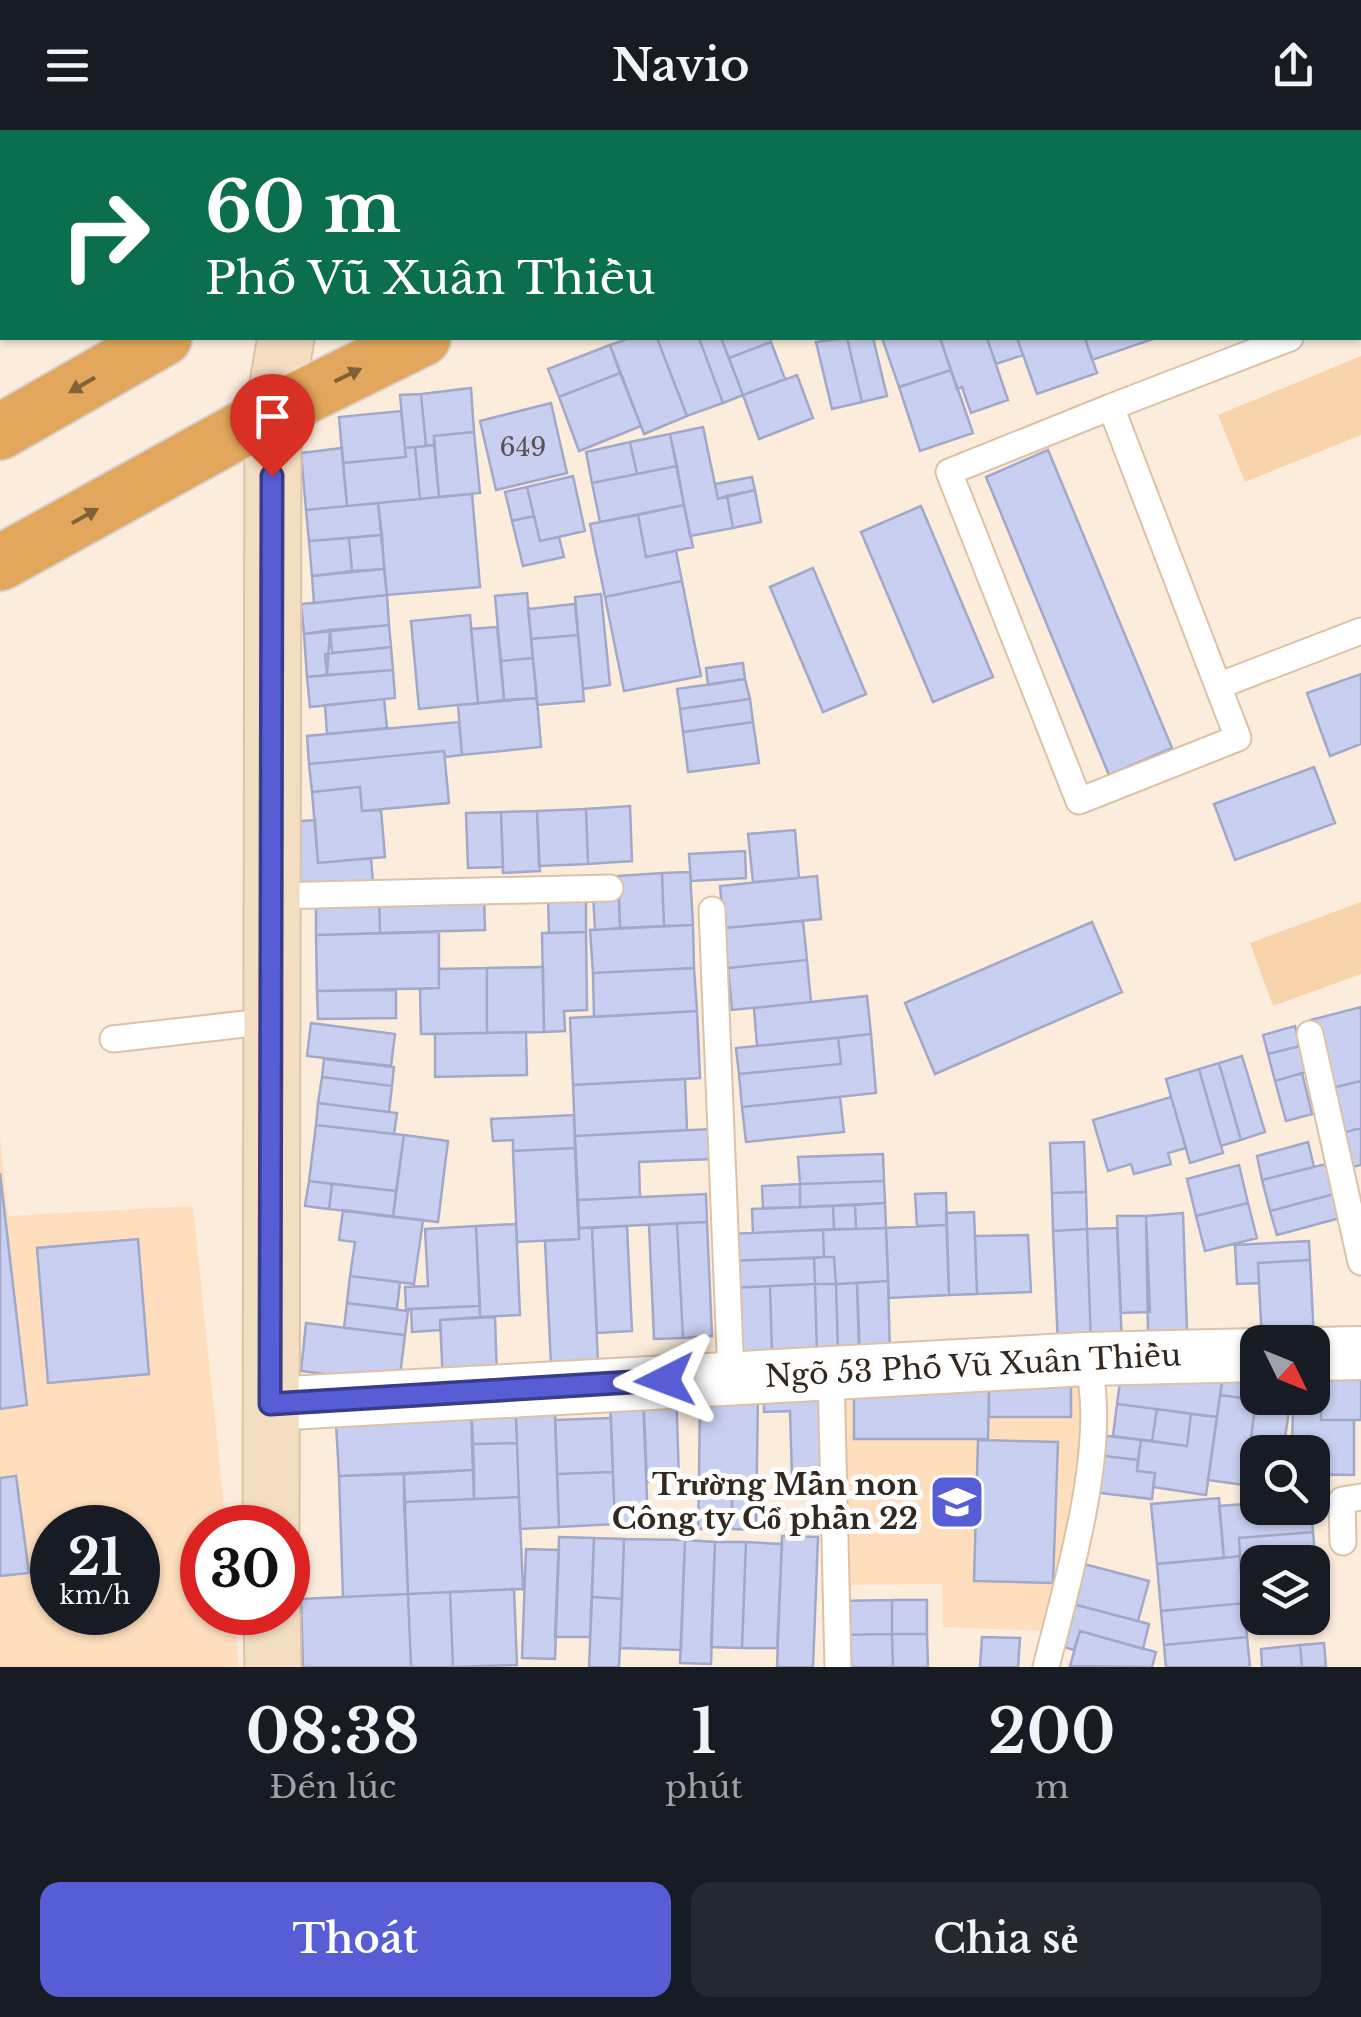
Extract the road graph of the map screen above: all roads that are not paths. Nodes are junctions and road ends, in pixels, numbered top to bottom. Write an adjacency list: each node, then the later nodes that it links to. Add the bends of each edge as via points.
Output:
1 (161, 340): 7 (highway, one-way to 7)
2 (286, 340): 6 (main road)
3 (419, 340): 6 (highway, one-way to 3)
4 (1285, 340): 5 (lane)
5 (1111, 407): 10 (lane); 10 (lane, via 949,472 1079,801 1238,738)
6 (273, 412): 8 (highway, one-way to 6); 12 (main road)
7 (0, 432)
8 (0, 564)
9 (1361, 630): 10 (lane)
10 (1218, 686)
11 (610, 888): 12 (lane)
12 (272, 896): 14 (main road)
13 (712, 910): 23 (lane)
14 (271, 1021): 16 (lane); 24 (main road)
15 (1310, 1034): 17 (lane)
16 (113, 1039)
17 (1361, 1262)
18 (1361, 1353): 19 (street)
19 (1330, 1354)
20 (1240, 1355): 21 (street, Ngõ 53 Phố Vũ Xuân Thiều)
21 (1086, 1359): 22 (street, Ngõ 53 Phố Vũ Xuân Thiều); 31 (lane, via 1095,1410 1089,1460)
22 (832, 1374): 23 (street, Ngõ 53 Phố Vũ Xuân Thiều); 30 (lane)
23 (730, 1377): 24 (street, Ngõ 53 Phố Vũ Xuân Thiều)
24 (270, 1404): 26 (main road)
25 (1361, 1497): 27 (lane, via 1342,1500)
26 (271, 1505)
27 (1343, 1542)
28 (272, 1635): 29 (main road)
29 (273, 1667)
30 (838, 1667)
31 (1046, 1667)

